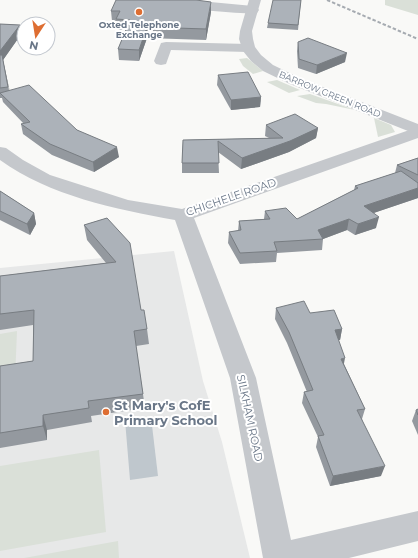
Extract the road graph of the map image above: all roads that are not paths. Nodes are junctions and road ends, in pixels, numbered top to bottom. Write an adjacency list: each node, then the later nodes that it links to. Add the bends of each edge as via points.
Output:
1 (178, 0): 2 (street, via 191,6)
2 (254, 5): 3 (street, via 246,31)
3 (248, 48): 4 (street, via 166,46); 5 (street, BARROW GREEN ROAD, via 256,58 275,72)
4 (162, 60)
5 (418, 131): 7 (street, CHICHELE ROAD)
6 (0, 152): 7 (street, CHICHELE ROAD, via 44,179 125,205)
7 (183, 215): 9 (street, SILKHAM ROAD, via 243,378)
8 (418, 526): 10 (street)
9 (279, 558)
10 (285, 558)

